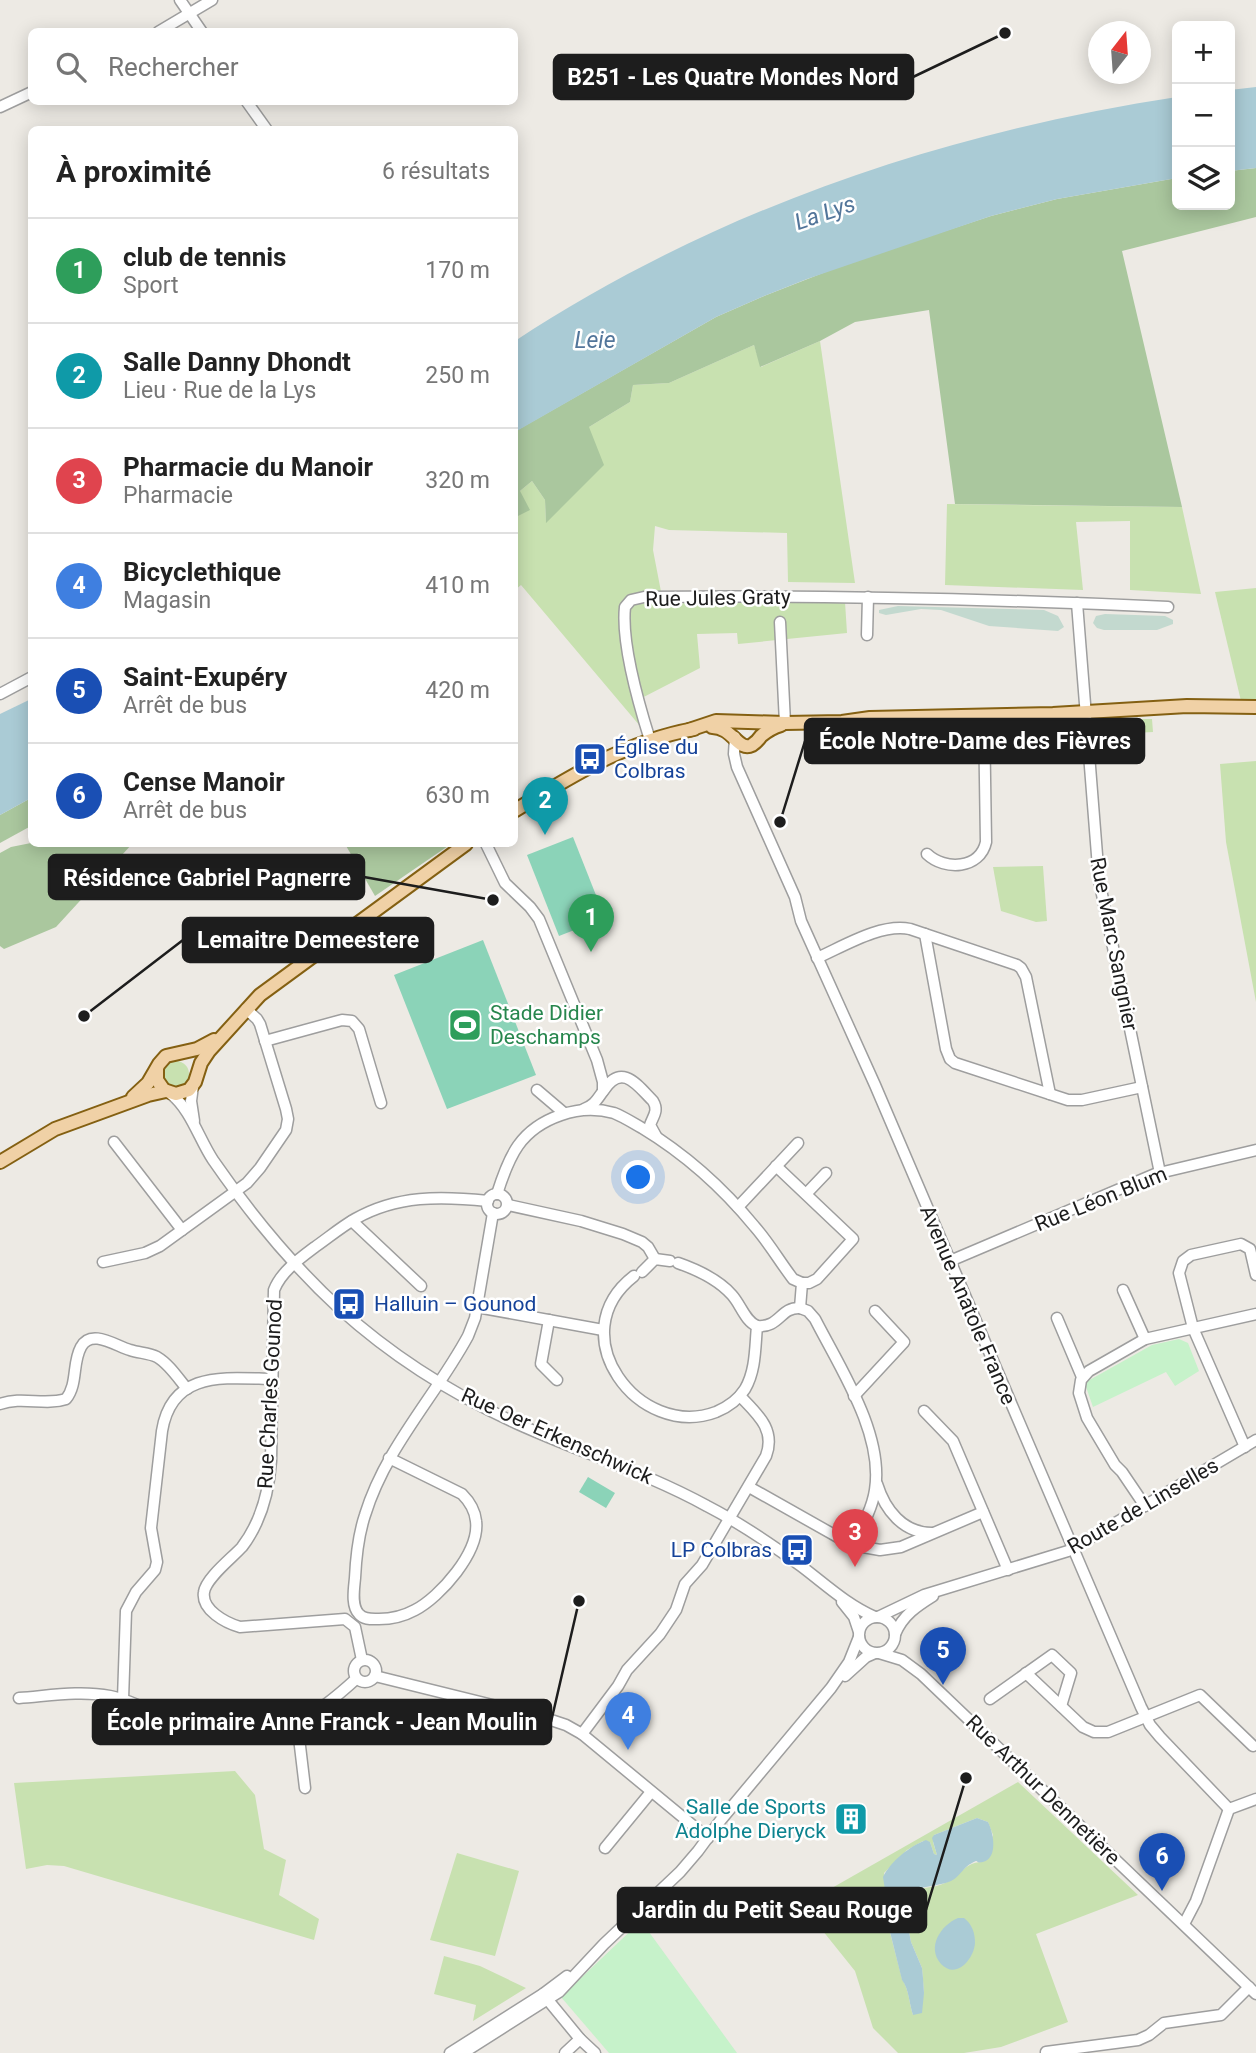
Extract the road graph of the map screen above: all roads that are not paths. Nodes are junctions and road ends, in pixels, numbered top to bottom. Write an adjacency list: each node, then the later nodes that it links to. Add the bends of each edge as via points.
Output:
1 (180, 0): 3 (street)
2 (212, 0): 3 (street)
3 (190, 13): 4 (street); 5 (street)
4 (165, 28)
5 (199, 28)
6 (28, 94): 8 (street)
7 (249, 105): 9 (street)
8 (0, 107)
9 (264, 126)
10 (868, 597): 11 (street, Rue Jules Graty); 14 (street); 24 (street, Rue Jules Graty, via 631,600 624,610 631,671)
11 (1077, 603): 12 (street, Rue Jules Graty); 18 (street)
12 (1168, 607)
13 (780, 622): 21 (street)
14 (867, 635)
15 (28, 679): 16 (street)
16 (0, 694)
17 (1256, 707): 18 (main road)
18 (1085, 712): 19 (main road); 41 (street, Rue Marc Sangnier, via 1099,880)
19 (984, 716): 21 (main road); 30 (street, via 983,851 973,862 963,864 940,863)
20 (747, 721): 21 (main road); 22 (main road, via 711,722); 23 (main road, via 736,727); 25 (main road, via 758,728)
21 (785, 723): 25 (main road)
22 (689, 730): 23 (main road, via 719,727); 24 (main road)
23 (734, 737): 25 (main road, via 741,745); 26 (street, Avenue Anatole France, via 735,760)
24 (650, 740): 27 (main road, via 605,758)
25 (754, 743): 26 (street, via 743,756)
26 (743, 777): 32 (street, Avenue Anatole France)
27 (518, 809)
28 (462, 847): 33 (main road, via 265,990)
29 (487, 847): 37 (street, via 505,883 539,919)
30 (927, 855)
31 (925, 934): 32 (street, via 887,928); 45 (street, via 1021,968); 45 (street, via 950,1059)
32 (817, 958): 73 (street, Avenue Anatole France)
33 (246, 1009): 34 (main road); 35 (street, via 257,1019)
34 (226, 1031): 36 (main road, via 197,1049); 40 (main road, via 204,1058)
35 (265, 1041): 46 (street, via 352,1021 359,1029); 62 (street, via 288,1125 254,1176)
36 (176, 1054): 38 (main road, via 164,1058); 40 (main road, via 184,1055 196,1067)
37 (597, 1060): 39 (street); 44 (street)
38 (157, 1069): 43 (main road, via 157,1080); 47 (main road, via 144,1088)
39 (618, 1077): 44 (street); 51 (street, via 632,1081 653,1101)
40 (195, 1081): 43 (main road, via 183,1093); 53 (street, Rue Oer Erkenschwick, via 191,1107)
41 (1142, 1087): 45 (street, via 1082,1100); 60 (street, Rue Marc Sangnier)
42 (537, 1090): 50 (street)
43 (168, 1093): 47 (main road, via 154,1093); 53 (street, Rue Oer Erkenschwick, via 182,1105)
44 (602, 1093): 48 (street, via 593,1105); 49 (street, via 601,1106)
45 (1050, 1094)
46 (382, 1103)
47 (119, 1106): 58 (main road, via 51,1131)
48 (580, 1110): 49 (street); 50 (street)
49 (608, 1112): 52 (street)
50 (564, 1113): 63 (street, via 534,1129 516,1147)
51 (654, 1117): 52 (street, via 643,1125); 54 (street, via 650,1127)
52 (635, 1124): 54 (street)
53 (197, 1132): 62 (street, Rue Oer Erkenschwick)
54 (656, 1137): 67 (street, via 694,1165)
55 (114, 1142): 70 (street)
56 (798, 1143): 59 (street)
57 (1256, 1150): 60 (street, Rue Léon Blum)
58 (0, 1162)
59 (776, 1166): 64 (street); 67 (street)
60 (1160, 1172): 73 (street, Rue Léon Blum)
61 (826, 1173): 64 (street)
62 (235, 1191): 70 (street); 75 (street, Rue Oer Erkenschwick)
63 (497, 1194): 65 (street); 66 (street, via 504,1196)
64 (806, 1194): 77 (street, via 853,1239 817,1279)
65 (488, 1200): 68 (street); 69 (street, Rue Charles Gounod, via 416,1198)
66 (508, 1205): 68 (street, via 502,1213); 72 (street, via 624,1234 642,1242)
67 (737, 1207): 77 (street, via 793,1279)
68 (493, 1213): 80 (street)
69 (352, 1221): 75 (street, Rue Charles Gounod); 78 (street)
70 (182, 1230): 74 (street, via 153,1250)
71 (1253, 1248): 76 (street); 87 (street, via 1238,1244 1183,1261 1179,1276)
72 (655, 1259): 86 (street, via 697,1270 720,1284); 88 (street, via 615,1295)
73 (950, 1261): 109 (street, Avenue Anatole France)
74 (103, 1262)
75 (294, 1264): 91 (street, Rue Charles Gounod, via 274,1290); 93 (street, Rue Oer Erkenschwick, via 357,1323)
76 (1256, 1275)
77 (802, 1283): 81 (street)
78 (421, 1286)
79 (1123, 1290): 89 (street)
80 (477, 1307): 85 (street); 93 (street, via 468,1336)
81 (800, 1308): 86 (street, via 788,1309 773,1324); 96 (street, via 815,1319)
82 (874, 1311): 96 (street, via 904,1342)
83 (1256, 1314): 87 (street)
84 (1057, 1318): 90 (street)
85 (549, 1320): 88 (street); 92 (street, via 541,1364)
86 (757, 1326): 95 (street, via 751,1374)
87 (1193, 1328): 89 (street); 100 (street)
88 (603, 1330): 95 (street, via 611,1365 621,1381 661,1410 706,1415)
89 (1145, 1339): 90 (street)
90 (1082, 1377): 104 (street, via 1079,1393 1087,1418)
91 (272, 1379): 94 (street, via 212,1379); 117 (street, Rue Charles Gounod, via 270,1475 261,1512 247,1540 206,1586 207,1605 240,1627 345,1619 357,1631)
92 (557, 1380)
93 (439, 1382): 101 (street); 106 (street, Rue Oer Erkenschwick, via 502,1416 662,1483)
94 (187, 1389): 97 (street, via 157,1357 89,1339 79,1350 72,1388 64,1400); 124 (street, via 169,1409 163,1427 151,1528 157,1566 126,1611)
95 (740, 1396): 103 (street, via 764,1422 769,1435 768,1451)
96 (854, 1396): 102 (street, via 872,1436)
97 (0, 1404)
98 (925, 1411): 105 (street, via 953,1441)
99 (1256, 1440): 100 (street, Route de Linselles)
100 (1245, 1447): 104 (street, Route de Linselles)
101 (389, 1458): 101 (street, via 462,1494 475,1513 476,1530 459,1567 428,1602 399,1617 364,1618 356,1611 354,1597 358,1546 364,1516)
102 (876, 1476): 107 (street, via 884,1501 903,1524 916,1531); 108 (street, via 871,1506)
103 (749, 1487): 106 (street); 108 (street)
104 (1144, 1506): 109 (street, Route de Linselles)
105 (983, 1512): 107 (street); 110 (street)
106 (730, 1518): 111 (street, Rue Oer Erkenschwick); 129 (street, via 685,1584 679,1605 662,1632 627,1670)
107 (934, 1532): 108 (street, via 891,1550)
108 (852, 1545)
109 (1073, 1549): 110 (street, Route de Linselles); 127 (street, Avenue Anatole France)
110 (1008, 1570): 112 (street, Route de Linselles)
111 (830, 1589): 113 (street, Rue Oer Erkenschwick); 114 (street, Rue Oer Erkenschwick, via 852,1614)
112 (946, 1589): 113 (street, Route de Linselles); 115 (street, Route de Linselles, via 910,1612)
113 (876, 1617): 114 (street, via 864,1622); 115 (street, via 890,1622)
114 (859, 1634): 116 (street, via 863,1647); 122 (street, via 849,1662)
115 (895, 1635): 116 (street, via 891,1647); 119 (street, Rue Arthur Dennetière)
116 (877, 1653): 119 (street, Rue Arthur Dennetière, via 902,1660); 122 (street, via 864,1658)
117 (362, 1660): 120 (street, via 373,1664); 121 (street, via 354,1667)
118 (1026, 1673): 125 (street); 126 (street); 126 (street, via 1052,1655 1071,1673)
119 (921, 1674): 137 (street, Rue Arthur Dennetière)
120 (375, 1676): 121 (street, via 367,1682); 129 (street, via 549,1719)
121 (356, 1679): 128 (street, via 331,1702)
122 (831, 1688): 135 (street)
123 (19, 1698): 124 (street, via 93,1694)
124 (123, 1699): 128 (street, via 201,1728 267,1728)
125 (990, 1699)
126 (1061, 1706): 127 (street, via 1086,1728 1099,1732)
127 (1145, 1716): 130 (street, via 1200,1695); 134 (street, Avenue Anatole France)
128 (297, 1721): 131 (street)
129 (582, 1734): 132 (street)
130 (1253, 1746)
131 (305, 1788)
132 (651, 1792): 135 (street); 136 (street)
133 (1256, 1799): 134 (street)
134 (1229, 1809): 137 (street)
135 (708, 1838): 139 (street, via 656,1896)
136 (605, 1848)
137 (1184, 1924): 138 (street, Rue Arthur Dennetière)
138 (1253, 1990): 141 (street, via 1221,2015 1164,2023 1138,2040)
139 (545, 1997): 140 (street); 142 (street); 143 (street)
140 (580, 2039): 144 (street); 145 (street)
141 (1045, 2052)
142 (450, 2053)
143 (463, 2053)
144 (565, 2053)
145 (595, 2053)

